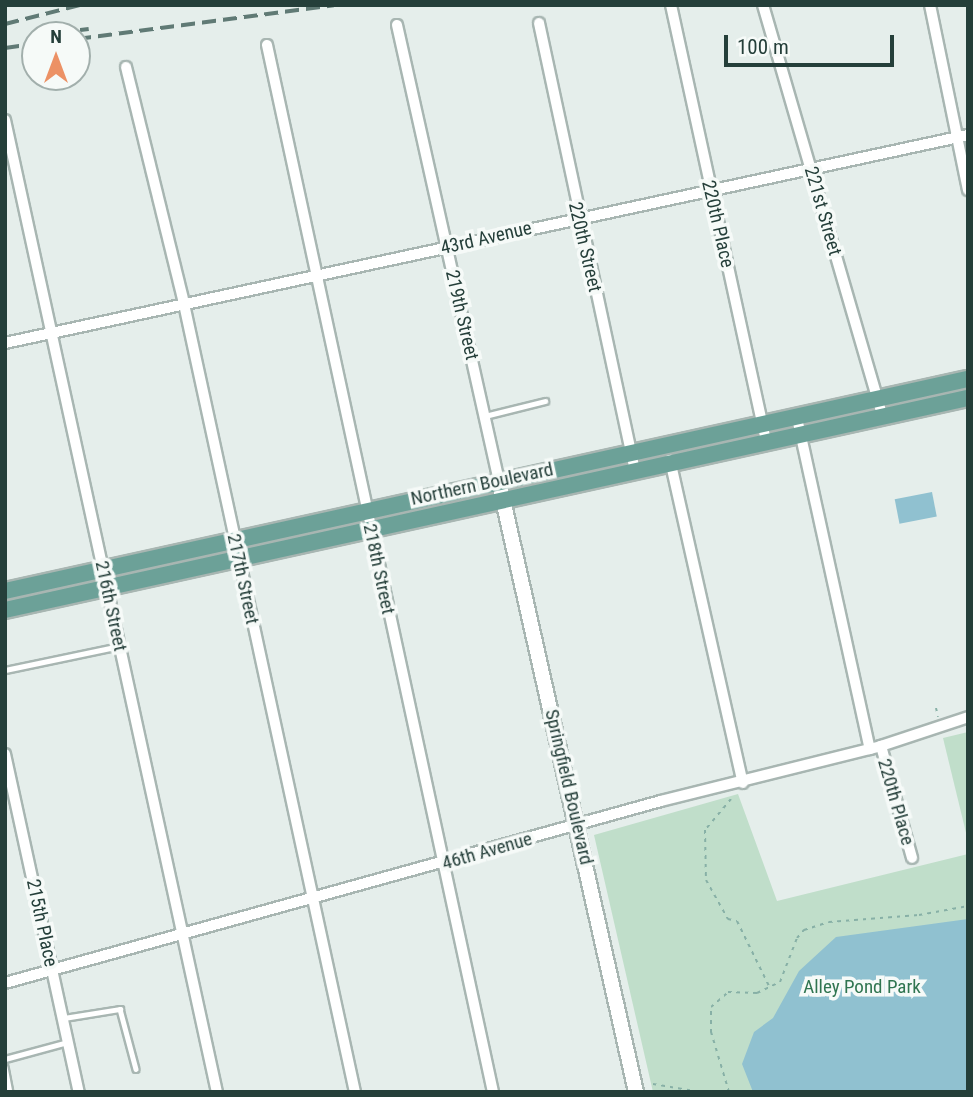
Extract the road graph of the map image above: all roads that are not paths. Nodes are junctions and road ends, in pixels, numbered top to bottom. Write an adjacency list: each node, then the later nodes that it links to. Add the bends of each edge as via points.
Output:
1 (671, 5): 13 (street, 220th Place)
2 (763, 5): 12 (street, 221st Street)
3 (930, 5): 11 (street)
4 (539, 23): 15 (street, 220th Street)
5 (397, 25): 16 (street, 219th Street)
6 (267, 46): 17 (street, 218th Street)
7 (126, 67): 18 (street, 217th Street)
8 (5, 120): 10 (street, 216th Street)
9 (968, 135): 11 (street, 43rd Avenue)
10 (7, 138): 19 (street, 216th Street)
11 (956, 138): 12 (street, 43rd Avenue); 14 (street)
12 (810, 168): 13 (street, 43rd Avenue); 23 (street, 221st Street)
13 (710, 189): 15 (street, 43rd Avenue); 28 (street, 220th Place)
14 (968, 190)
15 (579, 217): 16 (street, 43rd Avenue); 32 (street, 220th Street)
16 (446, 247): 17 (street, 43rd Avenue); 25 (street, 219th Street)
17 (316, 276): 18 (street, 43rd Avenue); 37 (street, 218th Street)
18 (184, 304): 19 (street, 43rd Avenue); 39 (street, 217th Street)
19 (52, 334): 20 (street, 43rd Avenue); 41 (street, 216th Street)
20 (5, 344)
21 (968, 379): 23 (main road, Northern Boulevard)
22 (968, 398): 26 (main road, Northern Boulevard)
23 (877, 399): 26 (street, 221st Street); 27 (main road, Northern Boulevard)
24 (545, 401): 25 (lane)
25 (484, 416): 35 (street, 219th Street)
26 (883, 417): 29 (main road, Northern Boulevard)
27 (797, 418): 28 (main road, Northern Boulevard); 29 (street, 220th Place)
28 (763, 425): 30 (street, 220th Place); 31 (main road, Northern Boulevard)
29 (802, 435): 30 (main road, Northern Boulevard); 49 (street, 220th Place)
30 (766, 442): 33 (main road, Northern Boulevard)
31 (667, 446): 32 (main road, Northern Boulevard); 33 (street)
32 (631, 453): 34 (street, 220th Street); 35 (main road, Northern Boulevard)
33 (671, 464): 34 (main road, Northern Boulevard); 51 (street)
34 (635, 471): 36 (main road, Northern Boulevard)
35 (499, 483): 36 (main road, Springfield Boulevard); 37 (main road, Northern Boulevard)
36 (503, 500): 38 (main road, Northern Boulevard); 52 (main road, Springfield Boulevard)
37 (366, 512): 38 (street, 218th Street); 39 (main road, Northern Boulevard)
38 (370, 530): 40 (main road, Northern Boulevard); 54 (street, 218th Street)
39 (235, 541): 40 (street, 217th Street); 41 (main road, Northern Boulevard)
40 (239, 559): 42 (main road, Northern Boulevard); 55 (street, 217th Street)
41 (103, 570): 42 (street, 216th Street); 43 (main road, Northern Boulevard)
42 (107, 588): 44 (main road, Northern Boulevard); 45 (street, 216th Street)
43 (5, 591)
44 (5, 610)
45 (120, 646): 46 (lane); 56 (street, 216th Street)
46 (5, 670)
47 (968, 717): 48 (street, 46th Avenue)
48 (881, 746): 49 (street, 46th Avenue); 53 (street, 220th Place)
49 (870, 749): 51 (street, 46th Avenue)
50 (5, 754): 57 (street, 215th Place)
51 (743, 783): 52 (street, 46th Avenue)
52 (578, 825): 54 (street, 46th Avenue); 64 (main road, Springfield Boulevard)
53 (912, 858)
54 (443, 863): 55 (street, 46th Avenue); 69 (street, 218th Street)
55 (313, 899): 56 (street, 46th Avenue); 68 (street, 217th Street)
56 (183, 935): 57 (street, 46th Avenue); 67 (street, 216th Street)
57 (52, 970): 58 (street, 46th Avenue); 59 (street, 215th Place)
58 (5, 983)
59 (63, 1018): 60 (street, 215th Place); 63 (lane, via 120,1009)
60 (68, 1042): 61 (lane); 66 (street, 215th Place)
61 (5, 1059)
62 (5, 1067): 65 (lane)
63 (136, 1069)
64 (632, 1091)
65 (10, 1092)
66 (79, 1092)
67 (217, 1092)
68 (355, 1092)
69 (493, 1092)

